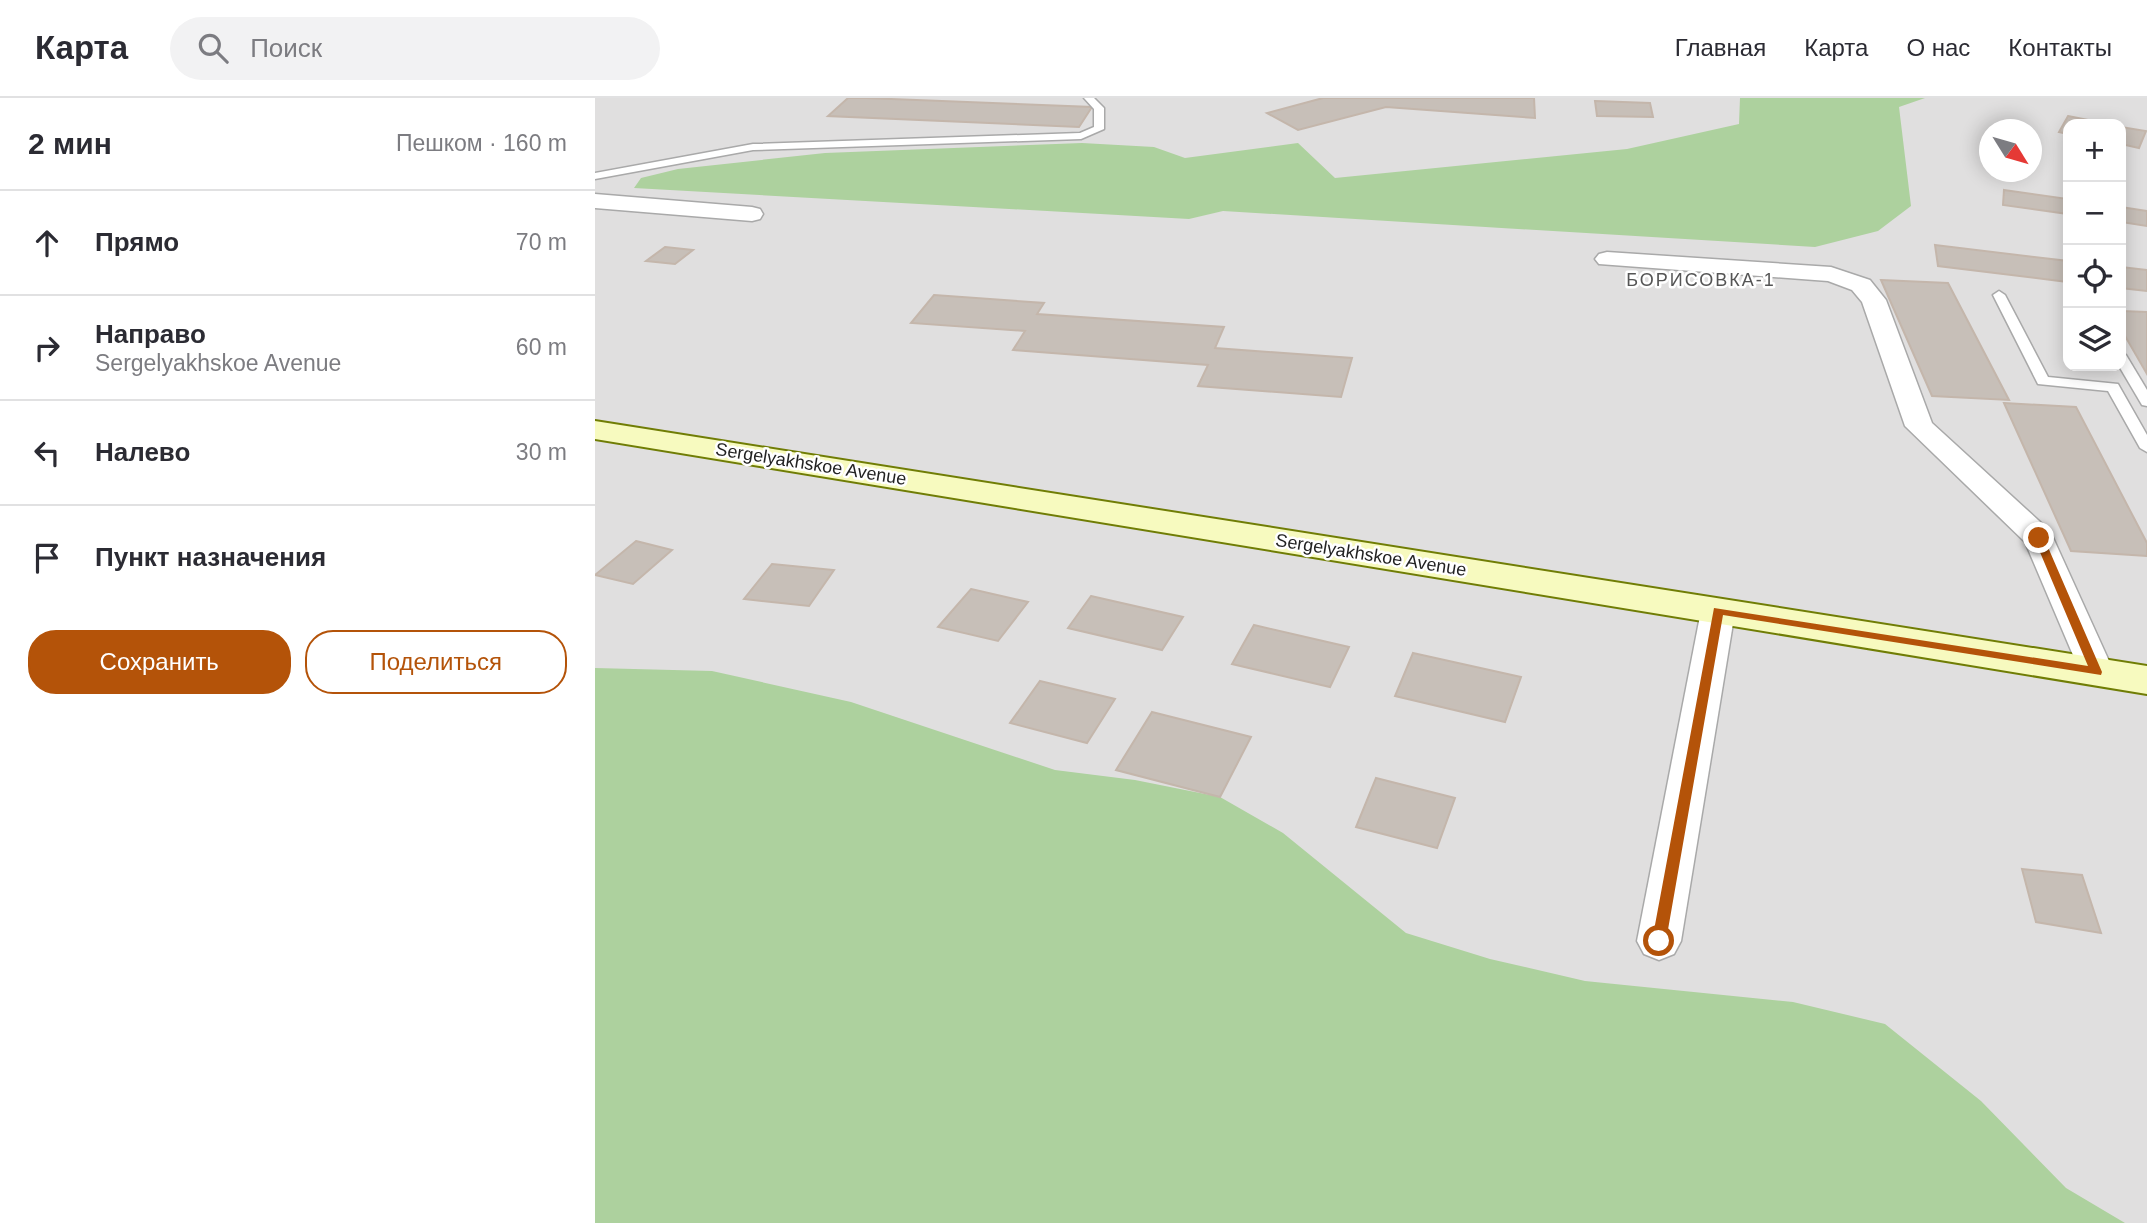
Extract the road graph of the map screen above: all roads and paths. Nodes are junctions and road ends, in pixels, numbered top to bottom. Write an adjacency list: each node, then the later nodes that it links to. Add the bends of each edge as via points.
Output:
1 (1089, 98): 2 (lane, via 1099,108 1099,129 1081,135 753,148)
2 (595, 176)
3 (595, 201): 4 (street)
4 (752, 214)
5 (1607, 259): 14 (street, via 1831,274 1861,285 1874,300 1919,426 2039,538)
6 (1999, 295): 9 (lane, via 2043,381 2113,387)
7 (2126, 366): 8 (lane)
8 (2147, 402)
9 (2129, 418): 10 (lane); 12 (lane)
10 (2147, 419)
11 (595, 430): 13 (main road, Sergelyakhskoe Avenue)
12 (2147, 449)
13 (1718, 611): 14 (main road, Sergelyakhskoe Avenue); 16 (street)
14 (2097, 672): 15 (main road, Sergelyakhskoe Avenue)
15 (2147, 680)
16 (1659, 941)

